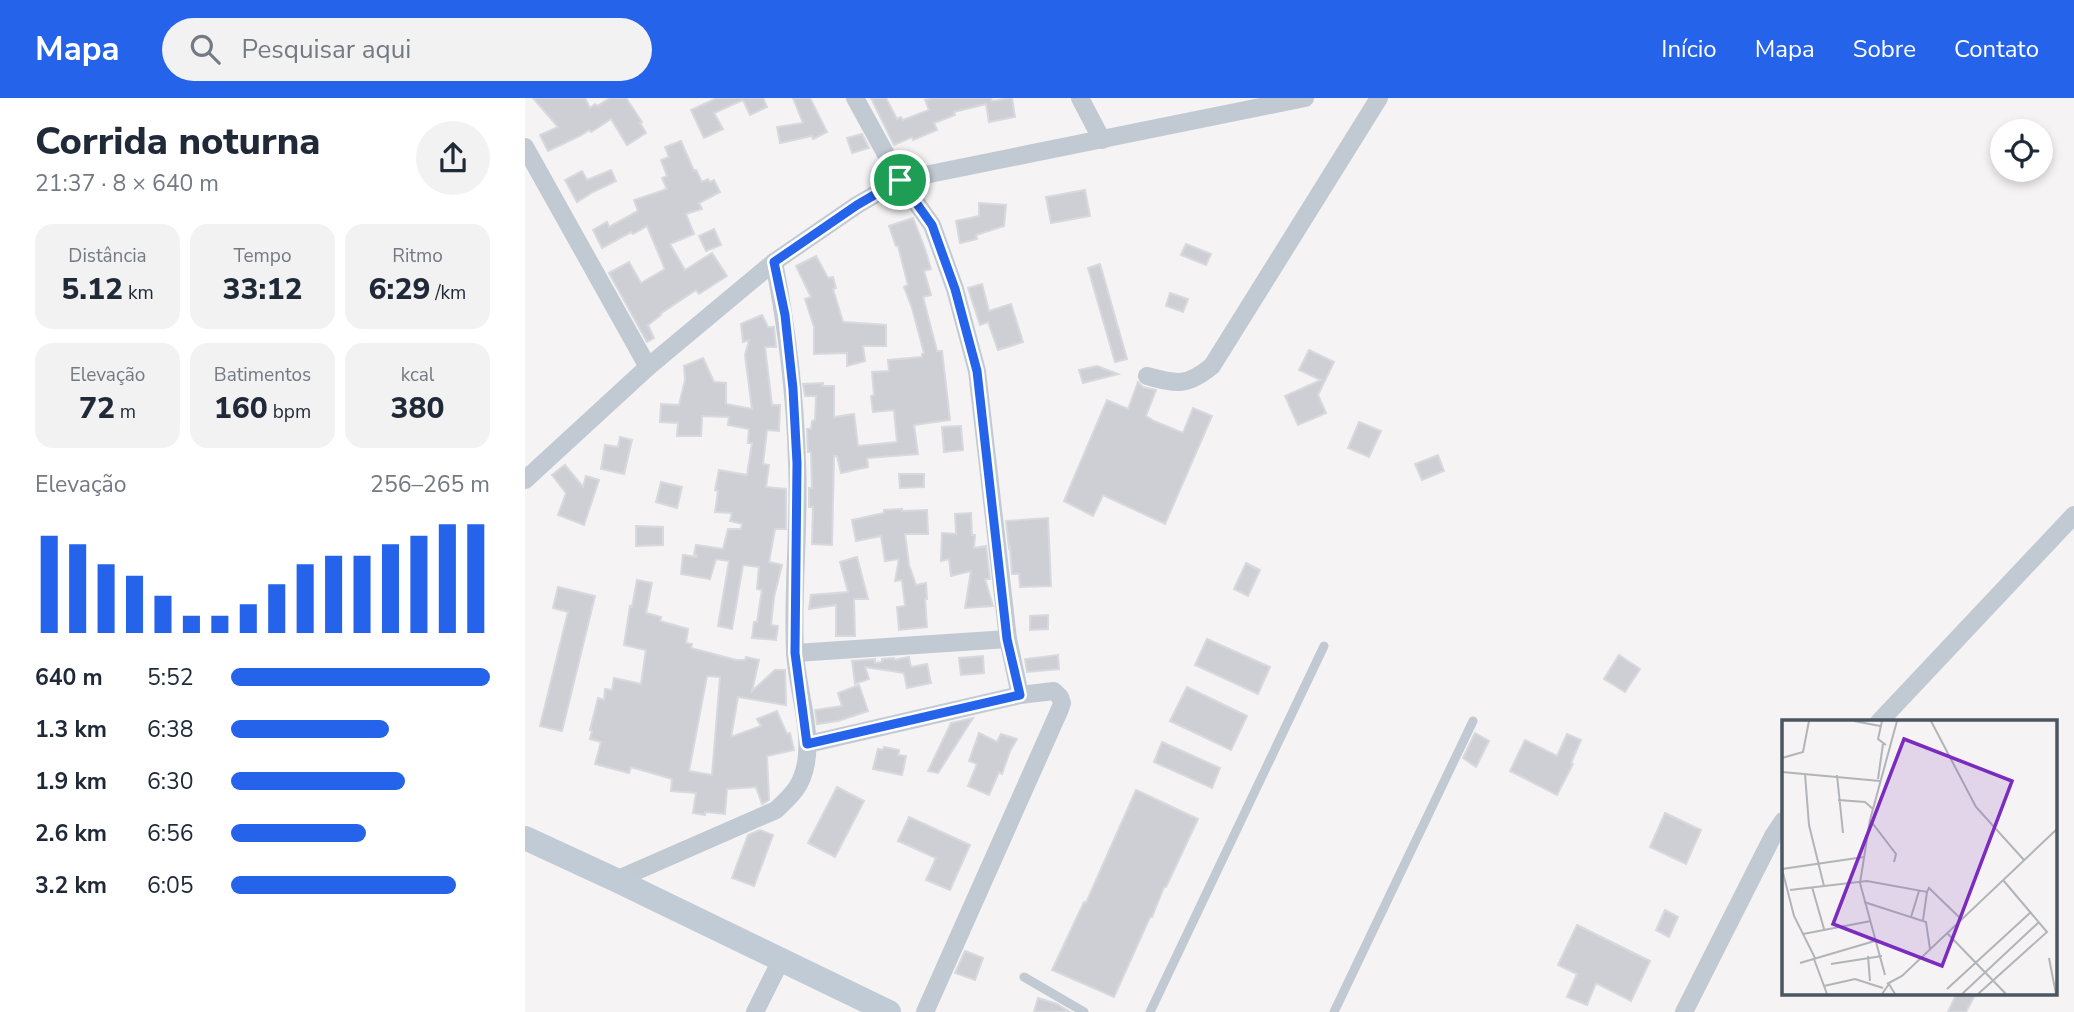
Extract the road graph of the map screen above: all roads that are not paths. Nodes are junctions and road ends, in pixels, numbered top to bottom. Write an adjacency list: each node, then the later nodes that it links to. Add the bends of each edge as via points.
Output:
1 (855, 98): 7 (street)
2 (1080, 98): 5 (street)
3 (1305, 98): 5 (street)
4 (1379, 98): 10 (street, via 1212,366 1195,379 1173,383)
5 (1102, 140): 7 (street)
6 (525, 147): 9 (street)
7 (900, 180): 8 (street); 13 (street, via 932,225 977,371)
8 (774, 262): 9 (street); 15 (street, via 785,315 797,463)
9 (648, 367): 11 (street)
10 (1147, 376)
11 (527, 474)
12 (2074, 515): 17 (street)
13 (1007, 639): 15 (street); 16 (street)
14 (1324, 646): 29 (lane)
15 (795, 653): 19 (street)
16 (1020, 695): 19 (street); 27 (street, via 1054,691 1062,703)
17 (1881, 720)
18 (1473, 721): 30 (lane)
19 (807, 744): 22 (street, via 804,775 795,793 776,810)
20 (1782, 822): 31 (street)
21 (525, 838): 22 (main road)
22 (617, 880): 23 (main road)
23 (781, 960): 25 (street); 26 (main road)
24 (1024, 977): 28 (lane)
25 (755, 1012)
26 (890, 1012)
27 (925, 1012)
28 (1084, 1012)
29 (1150, 1012)
30 (1334, 1012)
31 (1684, 1012)

